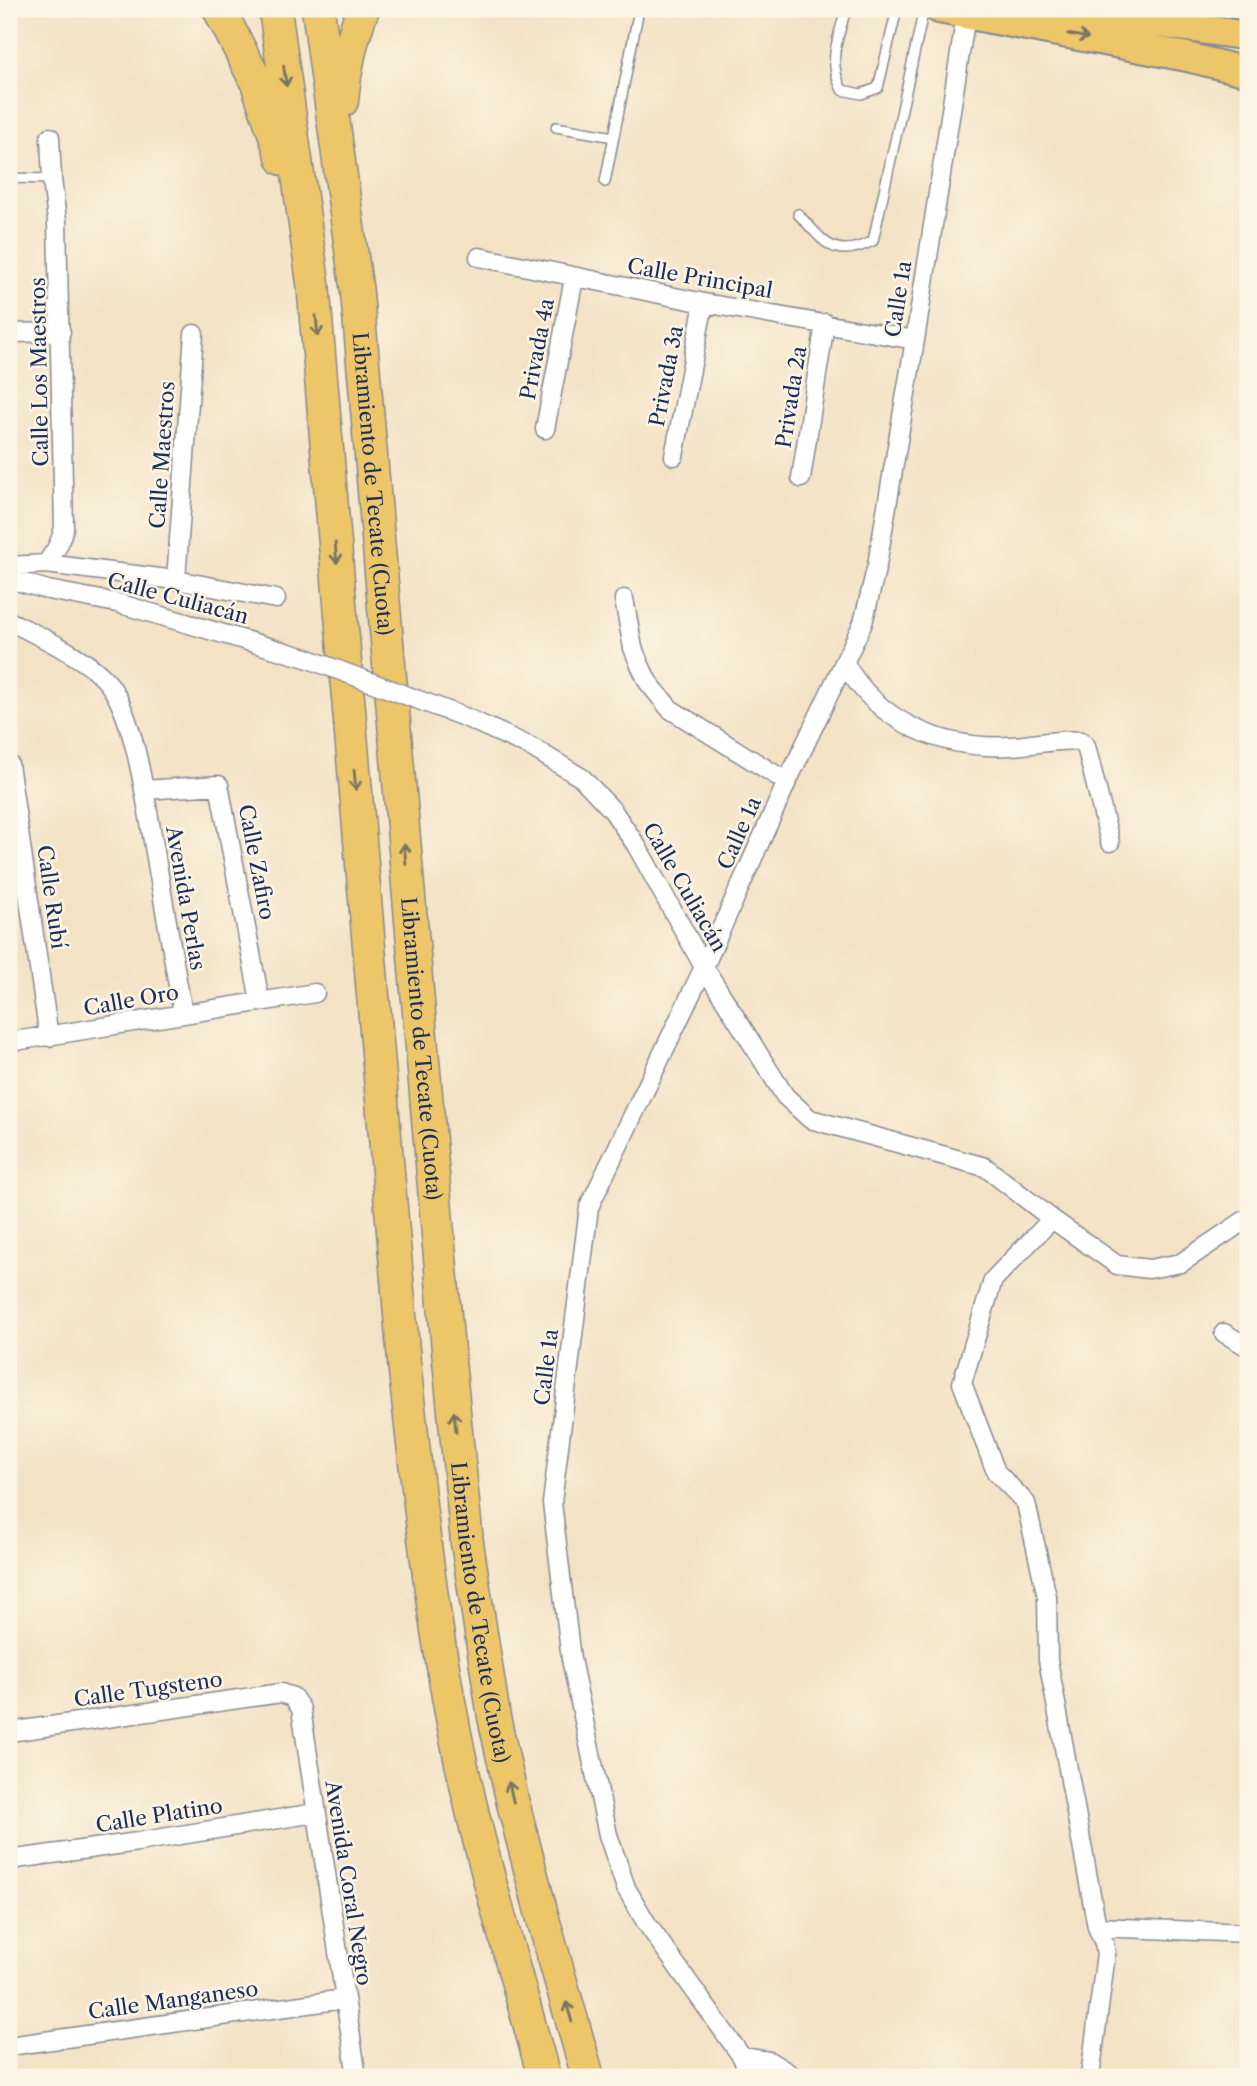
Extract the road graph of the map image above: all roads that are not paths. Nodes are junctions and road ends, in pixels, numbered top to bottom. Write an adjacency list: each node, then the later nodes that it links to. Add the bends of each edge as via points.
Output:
1 (220, 9): 23 (highway, via 257,83 280,149)
2 (275, 9): 23 (highway, Libramiento de Tecate (Cuota), one-way to 23)
3 (318, 9): 16 (highway, Libramiento de Tecate (Cuota))
4 (363, 9): 16 (highway, via 346,64)
5 (639, 9): 14 (lane)
6 (846, 9): 7 (lane, via 834,73 842,90 861,94 878,88)
7 (897, 9)
8 (924, 9): 20 (lane, via 873,241 855,249 829,247)
9 (1062, 9): 11 (main road)
10 (952, 12): 12 (main road, one-way to 12); 29 (street, Calle 1a)
11 (1248, 36)
12 (1248, 72)
13 (556, 127): 14 (lane)
14 (614, 136): 19 (lane)
15 (50, 137): 18 (street, Calle Los Maestros)
16 (338, 155): 66 (highway, Libramiento de Tecate (Cuota), one-way to 16, via 512,1799 494,1717 467,1543 356,293)
17 (9, 178): 18 (lane)
18 (52, 179): 26 (street, Calle Los Maestros)
19 (605, 182)
20 (798, 214)
21 (479, 257): 22 (street, Calle Principal)
22 (574, 278): 24 (street, Calle Principal); 30 (street, Privada 4a)
23 (313, 283): 65 (highway, Libramiento de Tecate (Cuota), one-way to 65, via 421,1518 456,1738)
24 (704, 303): 25 (street, Calle Principal); 31 (street, Privada 3a)
25 (825, 323): 29 (street, Calle Principal); 32 (street, Privada 2a)
26 (61, 332): 27 (street); 33 (street, Calle Los Maestros, via 64,528)
27 (9, 333)
28 (194, 334): 36 (street, Calle Maestros)
29 (915, 340): 40 (street, Calle 1a, via 877,565 863,623)
30 (545, 429)
31 (674, 456)
32 (801, 478)
33 (46, 564): 34 (street); 36 (street)
34 (9, 566)
35 (9, 579): 45 (street, Calle Culiacán, bridge, via 117,603 306,658 531,747 582,778 613,811)
36 (176, 580): 37 (street)
37 (275, 598)
38 (624, 598): 42 (street, via 639,665 670,709)
39 (9, 621): 43 (street, via 95,670 111,686 121,705)
40 (844, 662): 42 (street, Calle 1a); 44 (street, via 870,699 935,738 1010,746 1081,741)
41 (9, 764): 49 (street, Calle Rubí)
42 (787, 782): 45 (street, Calle 1a)
43 (144, 790): 47 (street, Calle Zafiro, via 219,785); 48 (street, Avenida Perlas)
44 (1110, 842)
45 (704, 967): 52 (street, Calle Culiacán, via 785,1096 810,1119 985,1167); 63 (street, Calle 1a, via 589,1207 552,1503 570,1659 608,1835 626,1888)
46 (315, 993): 47 (street, Calle Oro)
47 (260, 1001): 48 (street, Calle Oro)
48 (183, 1014): 49 (street, Calle Oro)
49 (49, 1037): 50 (street, Calle Oro)
50 (9, 1042)
51 (1248, 1218): 52 (street, Calle Culiacán, via 1181,1263 1149,1269 1117,1265)
52 (1052, 1219): 59 (street, via 993,1280 962,1383 996,1472 1026,1503 1047,1597 1048,1660)
53 (1224, 1333): 54 (street)
54 (1248, 1347)
55 (293, 1696): 56 (street, Calle Tugsteno, via 281,1693); 57 (street, Avenida Coral Negro, via 301,1709)
56 (9, 1732)
57 (315, 1813): 58 (street, Calle Platino); 61 (street, Avenida Coral Negro)
58 (9, 1860)
59 (1097, 1927): 60 (street); 69 (street, via 1106,1967)
60 (1248, 1933)
61 (344, 1998): 62 (street, Calle Manganeso); 64 (street, Avenida Coral Negro)
62 (9, 2046)
63 (743, 2057): 67 (street, Calle 1a); 68 (street, via 769,2061)
64 (357, 2077)
65 (544, 2077)
66 (588, 2077)
67 (750, 2077)
68 (795, 2077)
69 (1090, 2077)

